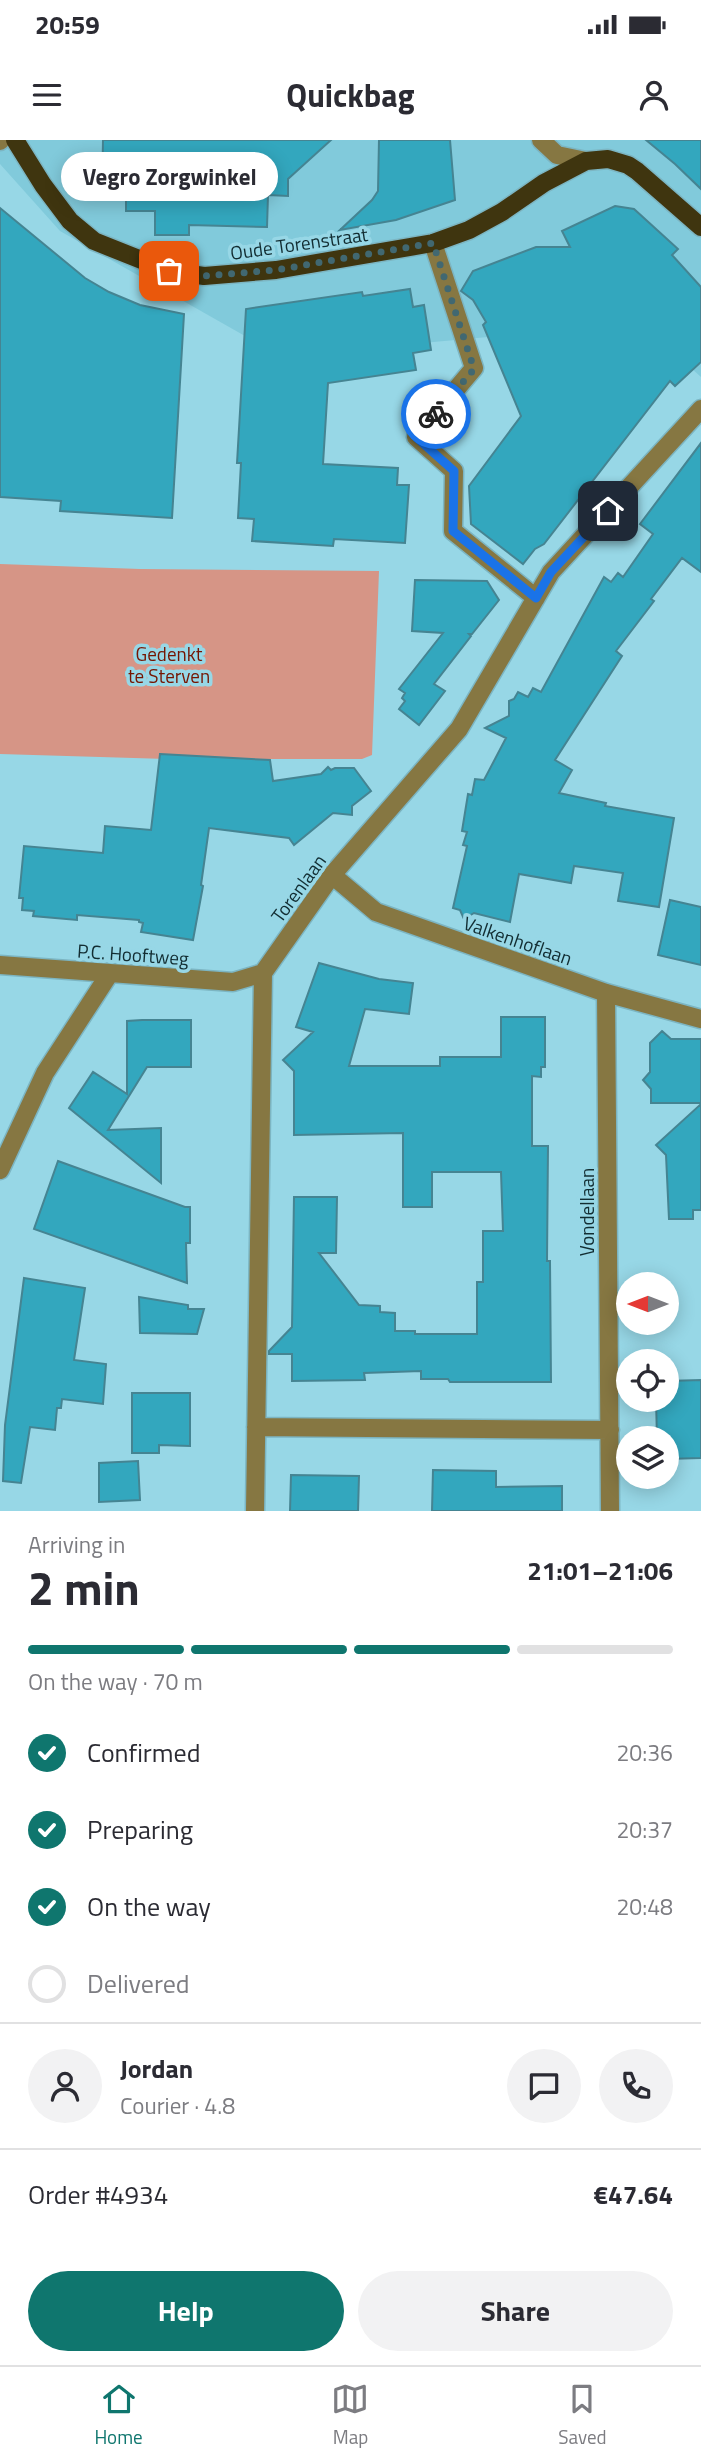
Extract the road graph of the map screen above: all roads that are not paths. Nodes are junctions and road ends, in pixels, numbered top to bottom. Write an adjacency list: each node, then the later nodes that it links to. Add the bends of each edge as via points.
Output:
1 (15, 140): 5 (main road, Oude Torenstraat, via 70,221 94,241 169,271 204,276 276,270)
2 (541, 140): 3 (street, via 557,155)
3 (586, 161): 4 (main road, via 608,159 628,165); 5 (main road, Oude Torenstraat, via 469,230)
4 (701, 228)
5 (433, 243): 7 (street, via 474,369 416,437 454,471 453,531)
6 (701, 409): 7 (street, Torenlaan, via 551,572)
7 (536, 598): 8 (street, Torenlaan, via 459,729)
8 (332, 875): 11 (street, Torenlaan); 12 (street, Valkenhoflaan, via 376,912)
9 (0, 965): 10 (street, P.C. Hooftweg)
10 (110, 973): 11 (street, P.C. Hooftweg, via 233,982); 14 (street, via 45,1073)
11 (263, 973): 15 (street)
12 (606, 993): 13 (street, Valkenhoflaan); 16 (street, Vondellaan)
13 (701, 1019)
14 (0, 1170)
15 (256, 1427): 16 (street); 17 (street)
16 (610, 1430): 18 (street, Vondellaan)
17 (255, 1511)
18 (610, 1511)

